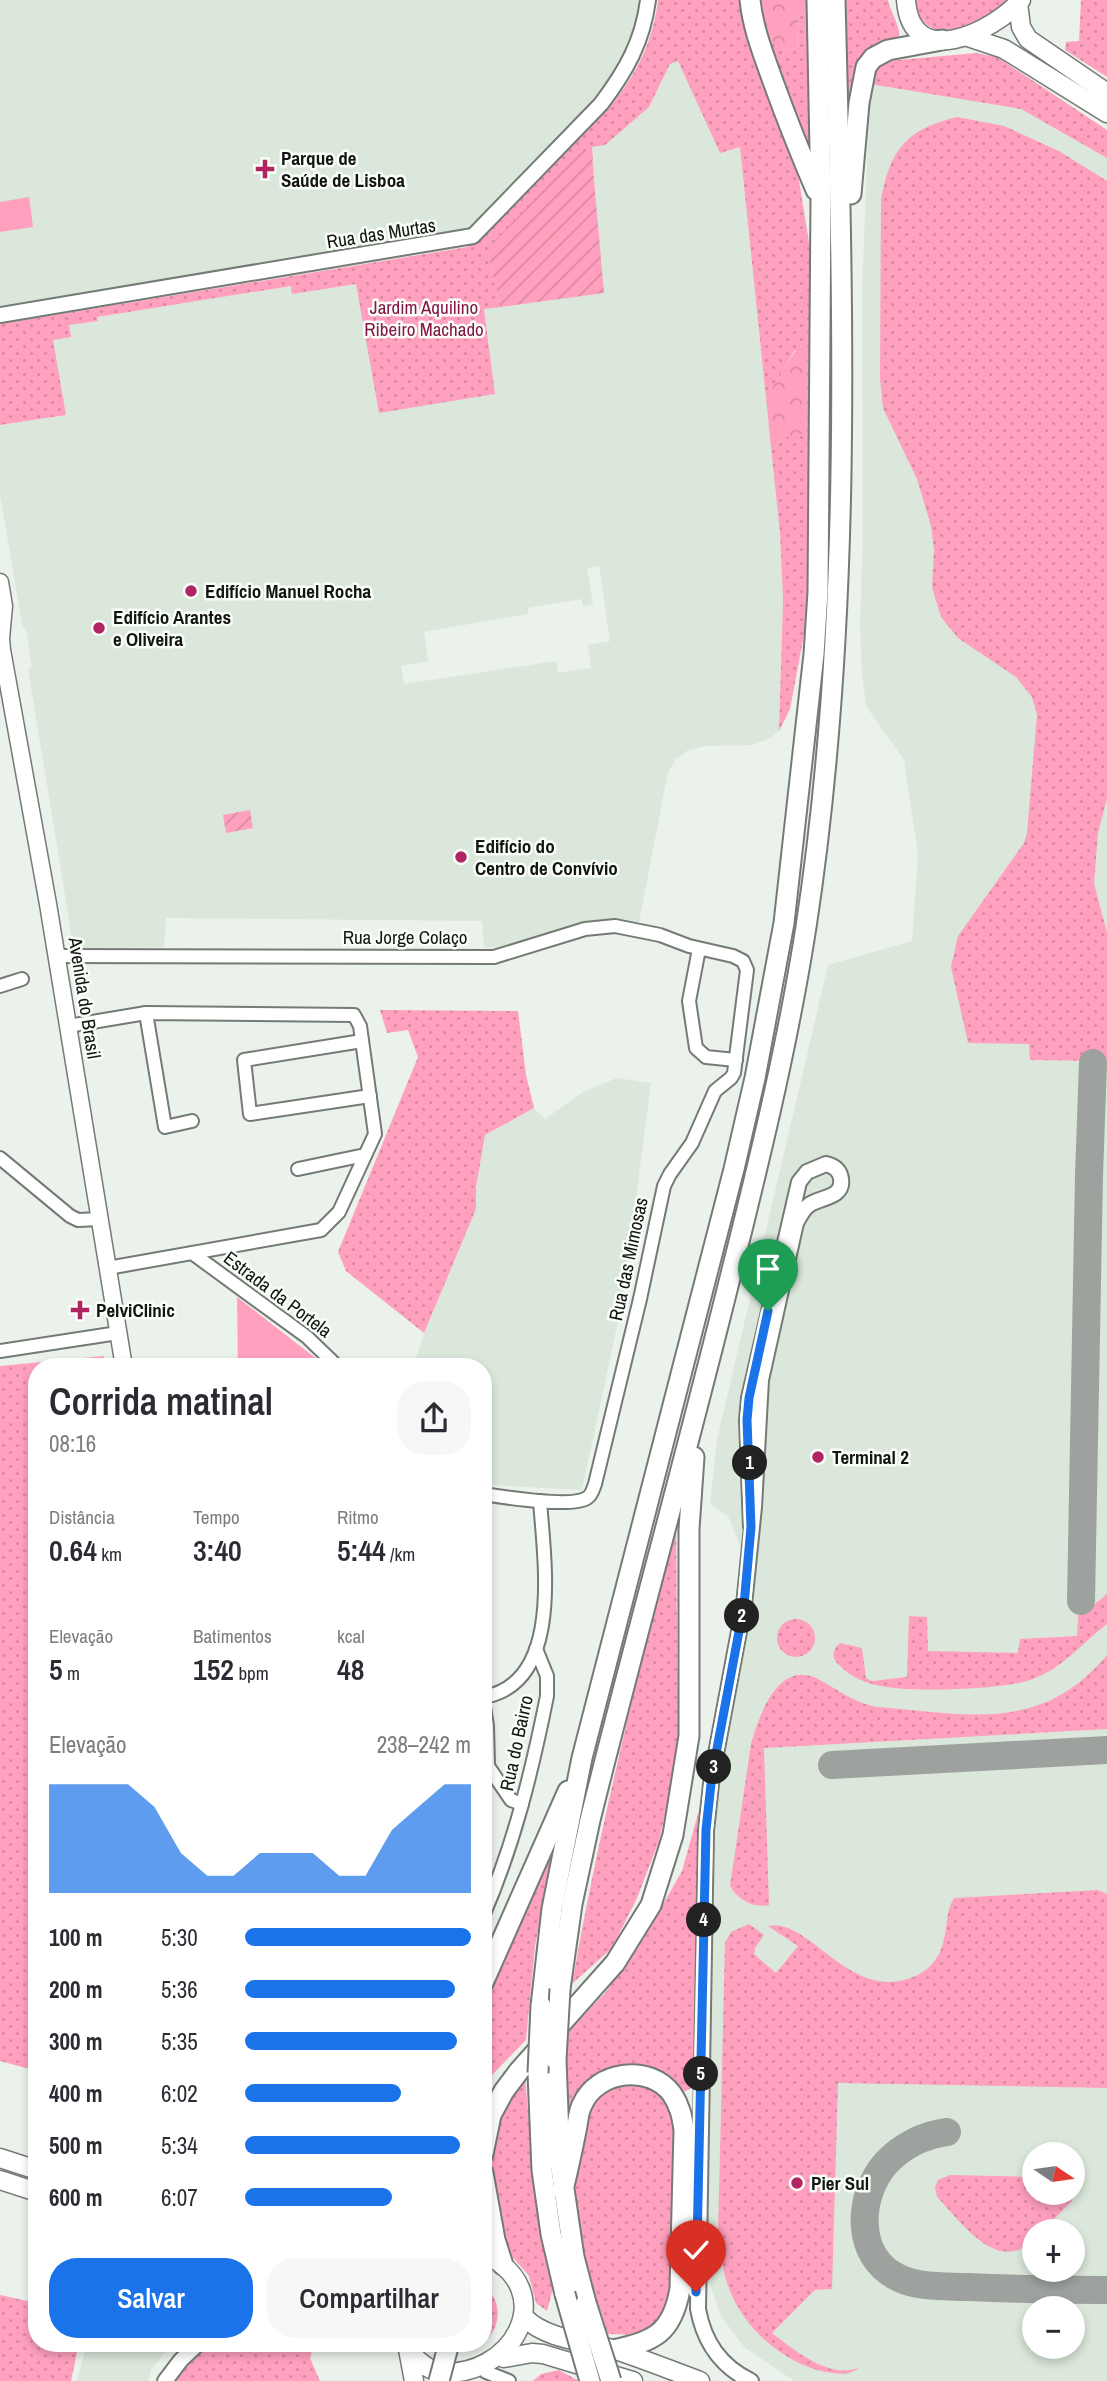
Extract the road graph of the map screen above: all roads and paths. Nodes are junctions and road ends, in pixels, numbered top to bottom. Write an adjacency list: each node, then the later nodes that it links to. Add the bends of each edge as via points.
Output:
1 (648, 0): 13 (street, Rua das Murtas, via 636,50 614,88 473,236)
2 (750, 0): 11 (highway, via 761,48)
3 (817, 0): 11 (highway)
4 (835, 0): 12 (highway)
5 (906, 0): 8 (main road, via 908,17 917,30)
6 (1020, 2): 7 (main road); 9 (main road, via 1021,27 1031,43)
7 (968, 37): 8 (main road); 10 (main road, via 1004,49)
8 (942, 40): 12 (highway, via 882,52 864,72)
9 (1107, 93)
10 (1107, 113)
11 (821, 200): 47 (highway, via 818,592 784,923 734,1169)
12 (842, 286): 41 (highway, via 839,594 828,749 806,927 753,1184)
13 (0, 315)
14 (0, 582): 15 (main road, Avenida do Brasil, via 4,606)
15 (0, 645): 17 (main road, Avenida do Brasil)
16 (0, 678): 17 (street)
17 (9, 694): 19 (main road, Avenida do Brasil)
18 (699, 949): 19 (street, Rua Jorge Colaço, via 615,926 586,929 494,957); 20 (street, Rua Jorge Colaço); 26 (street, via 689,1001 696,1048 706,1057)
19 (57, 956): 24 (main road, Avenida do Brasil)
20 (743, 961): 26 (street, Rua das Mimosas, via 747,971)
21 (22, 979): 22 (street)
22 (0, 986)
23 (146, 1013): 24 (street); 25 (street, via 354,1015); 28 (street, via 165,1127)
24 (68, 1026): 34 (main road, Avenida do Brasil)
25 (362, 1041): 27 (street); 27 (street, via 244,1060 250,1114)
26 (736, 1060): 43 (street, Rua das Mimosas, via 731,1078 715,1091 692,1143 664,1186 595,1485 586,1499)
27 (370, 1096): 29 (street, via 375,1134)
28 (192, 1121)
29 (365, 1156): 32 (street); 35 (street, via 339,1212 321,1230)
30 (0, 1158): 34 (street, via 70,1216)
31 (815, 1168): 33 (street, via 809,1177 810,1187); 33 (street, via 826,1164 842,1178 839,1189); 44 (street, via 803,1176 796,1190 749,1398)
32 (298, 1169)
33 (826, 1198): 44 (street, via 806,1206 793,1235 761,1380)
34 (100, 1219): 36 (main road, Avenida do Brasil)
35 (192, 1253): 36 (street); 40 (street, Estrada da Portela)
36 (108, 1268): 37 (main road, Avenida do Brasil)
37 (118, 1333): 38 (street); 39 (main road, Avenida do Brasil)
38 (0, 1351)
39 (122, 1358)
40 (329, 1358)
41 (697, 1410): 52 (highway, via 689,1528 689,1736 673,1835 651,1905 615,1963); 59 (highway, bridge, via 572,1904 556,2060)
42 (492, 1495): 43 (street)
43 (540, 1501): 45 (street, Rua do Bairro, via 546,1580)
44 (751, 1527): 81 (street, via 744,1605 706,1830 696,2292 701,2325 713,2350)
45 (536, 1650): 46 (street, Rua do Bairro, via 529,1667 512,1686); 49 (street, Rua do Bairro, via 547,1676 547,1696)
46 (492, 1696)
47 (582, 1758): 51 (highway); 77 (highway, bridge, via 552,1909 538,2073 542,2170 551,2234)
48 (492, 1773): 49 (street, via 511,1800)
49 (522, 1804): 50 (street, Rua do Bairro)
50 (492, 1893)
51 (492, 1963)
52 (578, 2004): 53 (highway, via 523,2050); 54 (highway, via 519,2071)
53 (492, 2089)
54 (492, 2113)
55 (0, 2158): 56 (main road)
56 (28, 2167)
57 (0, 2180): 58 (main road)
58 (28, 2189)
59 (563, 2190): 64 (highway, via 582,2105 591,2091 622,2074 641,2075 670,2092 680,2108 684,2130 677,2306 657,2335 645,2343); 78 (highway, bridge, via 574,2257)
60 (492, 2223): 62 (highway)
61 (492, 2258): 62 (main road)
62 (503, 2265): 63 (main road, via 516,2282)
63 (525, 2318): 64 (main road, via 545,2332); 70 (main road, via 521,2334)
64 (613, 2350): 80 (main road)
65 (189, 2352): 72 (street)
66 (408, 2352): 73 (main road)
67 (412, 2352): 71 (main road, via 434,2371)
68 (447, 2352): 74 (highway, bridge)
69 (458, 2352): 75 (highway)
70 (504, 2358): 71 (main road); 79 (main road, via 543,2354)
71 (475, 2376): 76 (street)
72 (165, 2381)
73 (415, 2381)
74 (439, 2381)
75 (450, 2381)
76 (509, 2381)
77 (590, 2381)
78 (611, 2381)
79 (633, 2381)
80 (699, 2381)
81 (751, 2381)

